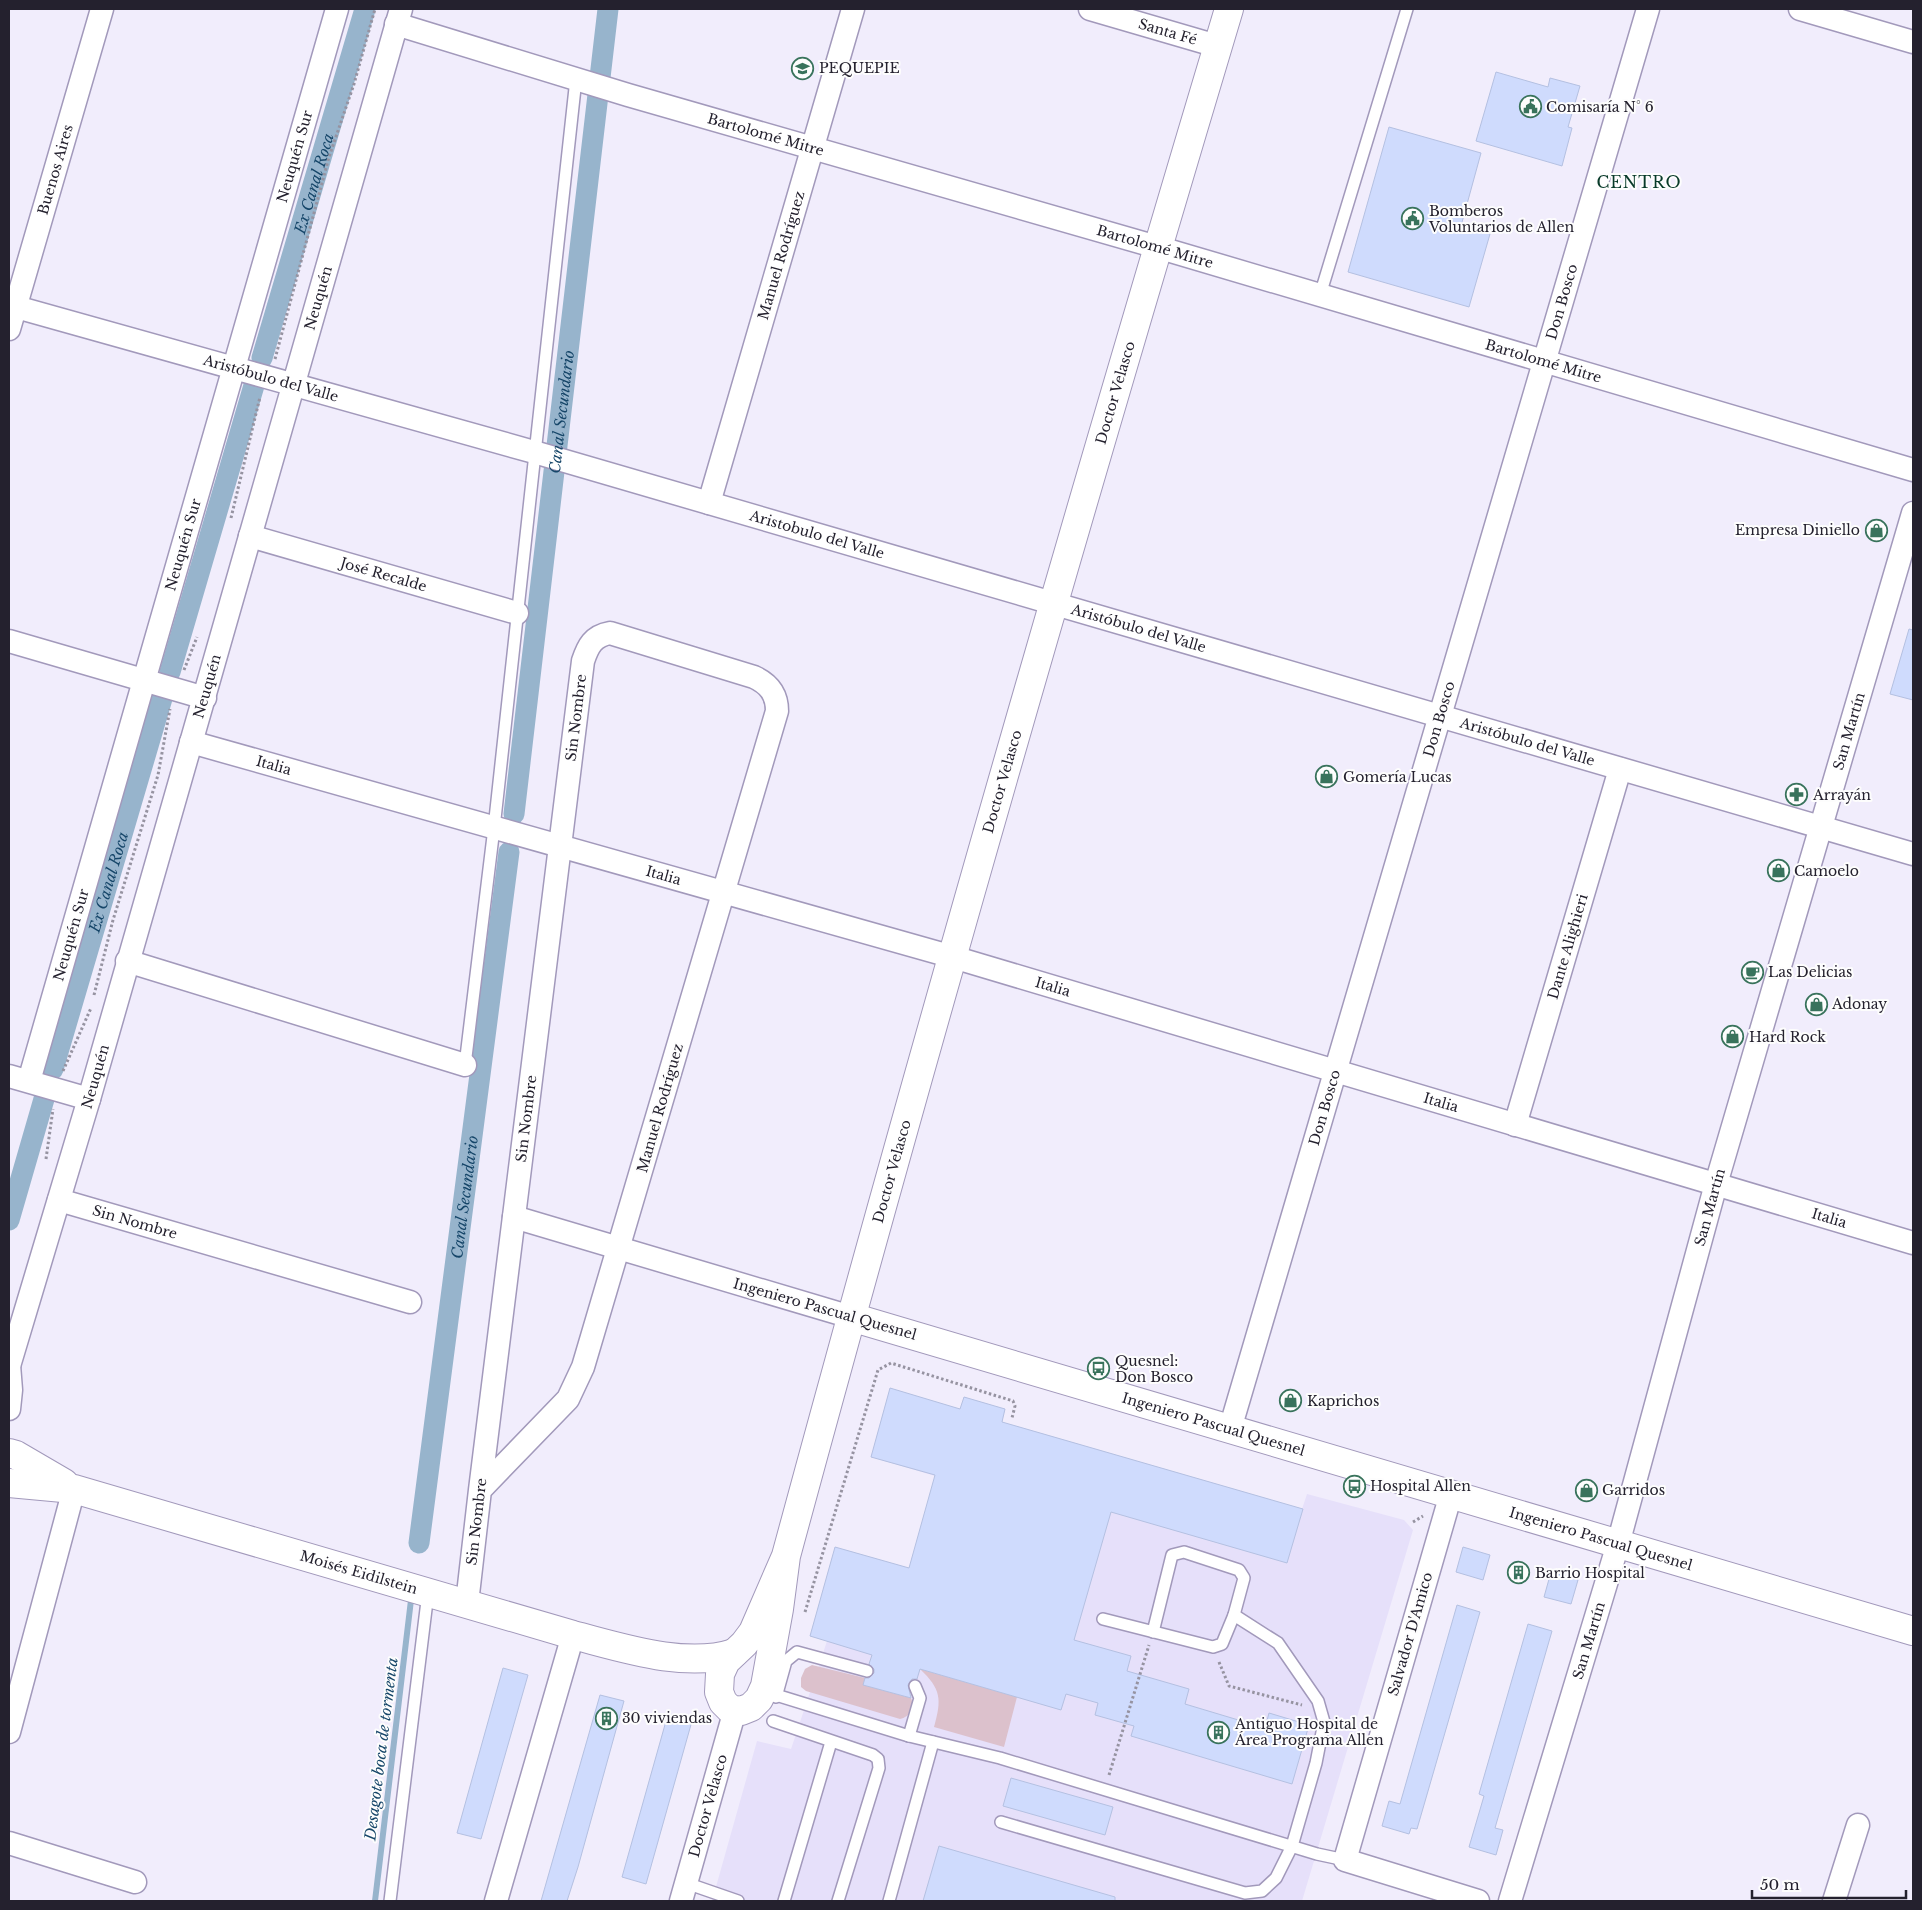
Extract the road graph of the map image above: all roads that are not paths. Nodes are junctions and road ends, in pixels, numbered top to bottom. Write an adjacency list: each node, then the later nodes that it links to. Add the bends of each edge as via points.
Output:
1 (102, 9): 16 (street, Buenos Aires)
2 (337, 9): 19 (street, Neuquén Sur)
3 (853, 9): 13 (street, Manuel Rodríguez)
4 (1090, 9): 11 (street, Santa Fé)
5 (1229, 9): 11 (main road, Doctor Velasco)
6 (1407, 9): 15 (lane)
7 (1648, 9): 18 (street, Don Bosco)
8 (1800, 9): 10 (street)
9 (398, 17): 12 (street, Bartolomé Mitre); 20 (street, Neuquén)
10 (1913, 42)
11 (1218, 46): 14 (main road, Doctor Velasco)
12 (576, 79): 13 (street, Bartolomé Mitre); 21 (lane)
13 (813, 148): 14 (street, Bartolomé Mitre); 24 (street, Manuel Rodríguez)
14 (1157, 247): 15 (street, Bartolomé Mitre); 27 (main road, Doctor Velasco)
15 (1320, 295): 18 (street, Bartolomé Mitre)
16 (12, 306): 17 (street, Buenos Aires); 19 (street, Aristóbulo del Valle)
17 (9, 329)
18 (1544, 361): 23 (street, Bartolomé Mitre); 33 (street, Don Bosco)
19 (234, 367): 20 (street, Aristóbulo del Valle); 31 (street, Neuquén Sur)
20 (294, 384): 21 (street, Aristóbulo del Valle); 26 (street, Neuquén)
21 (534, 452): 22 (street, Aristóbulo del Valle); 28 (lane)
22 (580, 465): 24 (street, Aristobulo del Valle)
23 (1913, 470)
24 (709, 503): 27 (street, Aristobulo del Valle)
25 (1913, 513): 37 (street, San Martín)
26 (250, 536): 28 (street, José Recalde); 32 (street, Neuquén)
27 (1055, 603): 33 (street, Aristóbulo del Valle); 41 (main road, Doctor Velasco)
28 (517, 613): 36 (lane)
29 (596, 638): 38 (street, Sin Nombre, via 589,644 583,661); 40 (street, Manuel Rodríguez, via 603,634 617,634 754,676 775,694 774,720)
30 (9, 641): 31 (street)
31 (144, 680): 32 (street); 45 (street, Neuquén Sur)
32 (205, 698): 34 (street, Neuquén)
33 (1440, 716): 35 (street, Aristóbulo del Valle); 44 (street, Don Bosco)
34 (191, 742): 36 (street, Italia); 42 (street, Neuquén)
35 (1620, 769): 37 (street, Aristóbulo del Valle); 47 (street, Dante Alighieri)
36 (494, 828): 38 (street, Italia); 43 (lane)
37 (1821, 828): 39 (street, Aristóbulo del Valle); 48 (street, San Martín)
38 (560, 847): 40 (street, Italia); 50 (street, Sin Nombre)
39 (1913, 854)
40 (724, 892): 41 (street, Italia); 52 (street, Manuel Rodríguez)
41 (953, 957): 44 (street, Italia); 54 (main road, Doctor Velasco)
42 (127, 961): 43 (street); 46 (street, Neuquén)
43 (466, 1065)
44 (1335, 1071): 47 (street, Italia); 57 (street, Don Bosco)
45 (19, 1078): 46 (street)
46 (89, 1099): 49 (street, Neuquén)
47 (1515, 1125): 48 (street, Italia)
48 (1716, 1184): 51 (street, Italia); 64 (street, San Martín)
49 (60, 1200): 53 (street, Sin Nombre); 55 (street, Neuquén)
50 (514, 1217): 52 (street, Ingeniero Pascual Quesnel); 62 (street, Sin Nombre)
51 (1913, 1243)
52 (618, 1248): 54 (street, Ingeniero Pascual Quesnel); 62 (street, Manuel Rodríguez, via 583,1367 568,1399)
53 (410, 1302)
54 (851, 1317): 57 (main road, Ingeniero Pascual Quesnel); 65 (main road, Doctor Velasco)
55 (9, 1365): 56 (street, Neuquén)
56 (9, 1409)
57 (1230, 1429): 63 (main road, Ingeniero Pascual Quesnel)
58 (9, 1453): 59 (main road, Moisés Eidilstein); 61 (main road, Moisés Eidilstein, via 16,1454)
59 (9, 1465)
60 (9, 1483): 61 (main road, Moisés Eidilstein)
61 (74, 1489): 66 (main road, Moisés Eidilstein); 80 (street)
62 (480, 1490): 67 (street, Sin Nombre)
63 (1451, 1494): 64 (main road, Ingeniero Pascual Quesnel); 88 (street, Salvador D'Amico)
64 (1618, 1544): 70 (main road, Ingeniero Pascual Quesnel); 98 (street, San Martín)
65 (786, 1556): 73 (main road, Doctor Velasco, via 753,1632); 77 (main road, Doctor Velasco)
66 (428, 1592): 67 (main road, Moisés Eidilstein); 91 (lane)
67 (466, 1603): 72 (main road, Moisés Eidilstein)
68 (1234, 1615): 71 (lane, via 1222,1644 1214,1647); 71 (lane, via 1244,1578 1239,1570 1184,1552 1172,1555); 87 (lane, via 1278,1644 1318,1701 1324,1722)
69 (1103, 1620): 71 (lane)
70 (1913, 1631)
71 (1153, 1632)
72 (573, 1636): 74 (main road, Moisés Eidilstein); 92 (street)
73 (736, 1652): 74 (main road, Moisés Eidilstein, via 706,1658); 77 (main road, via 756,1651 764,1660); 78 (main road, Doctor Velasco, via 726,1662 718,1686)
74 (645, 1654): 78 (main road, Moisés Eidilstein, via 705,1682)
75 (868, 1671): 77 (lane, via 797,1652 786,1661)
76 (915, 1686): 81 (lane, via 920,1698)
77 (769, 1687): 78 (main road, via 751,1707); 81 (lane)
78 (728, 1704): 90 (street, Doctor Velasco)
79 (772, 1721): 82 (lane)
80 (9, 1732)
81 (909, 1736): 83 (lane)
82 (831, 1742): 94 (lane); 95 (lane, via 873,1755 878,1759 879,1768)
83 (933, 1742): 87 (lane, via 1000,1758); 96 (lane)
84 (1002, 1822): 87 (lane, via 1245,1893 1262,1891 1276,1878)
85 (1858, 1825): 99 (street)
86 (9, 1844): 89 (street)
87 (1292, 1846): 88 (lane)
88 (1345, 1860): 97 (street)
89 (135, 1882)
90 (684, 1892): 93 (lane)
91 (390, 1901)
92 (496, 1901)
93 (738, 1901)
94 (784, 1901)
95 (838, 1901)
96 (889, 1901)
97 (1478, 1901)
98 (1510, 1901)
99 (1834, 1901)

